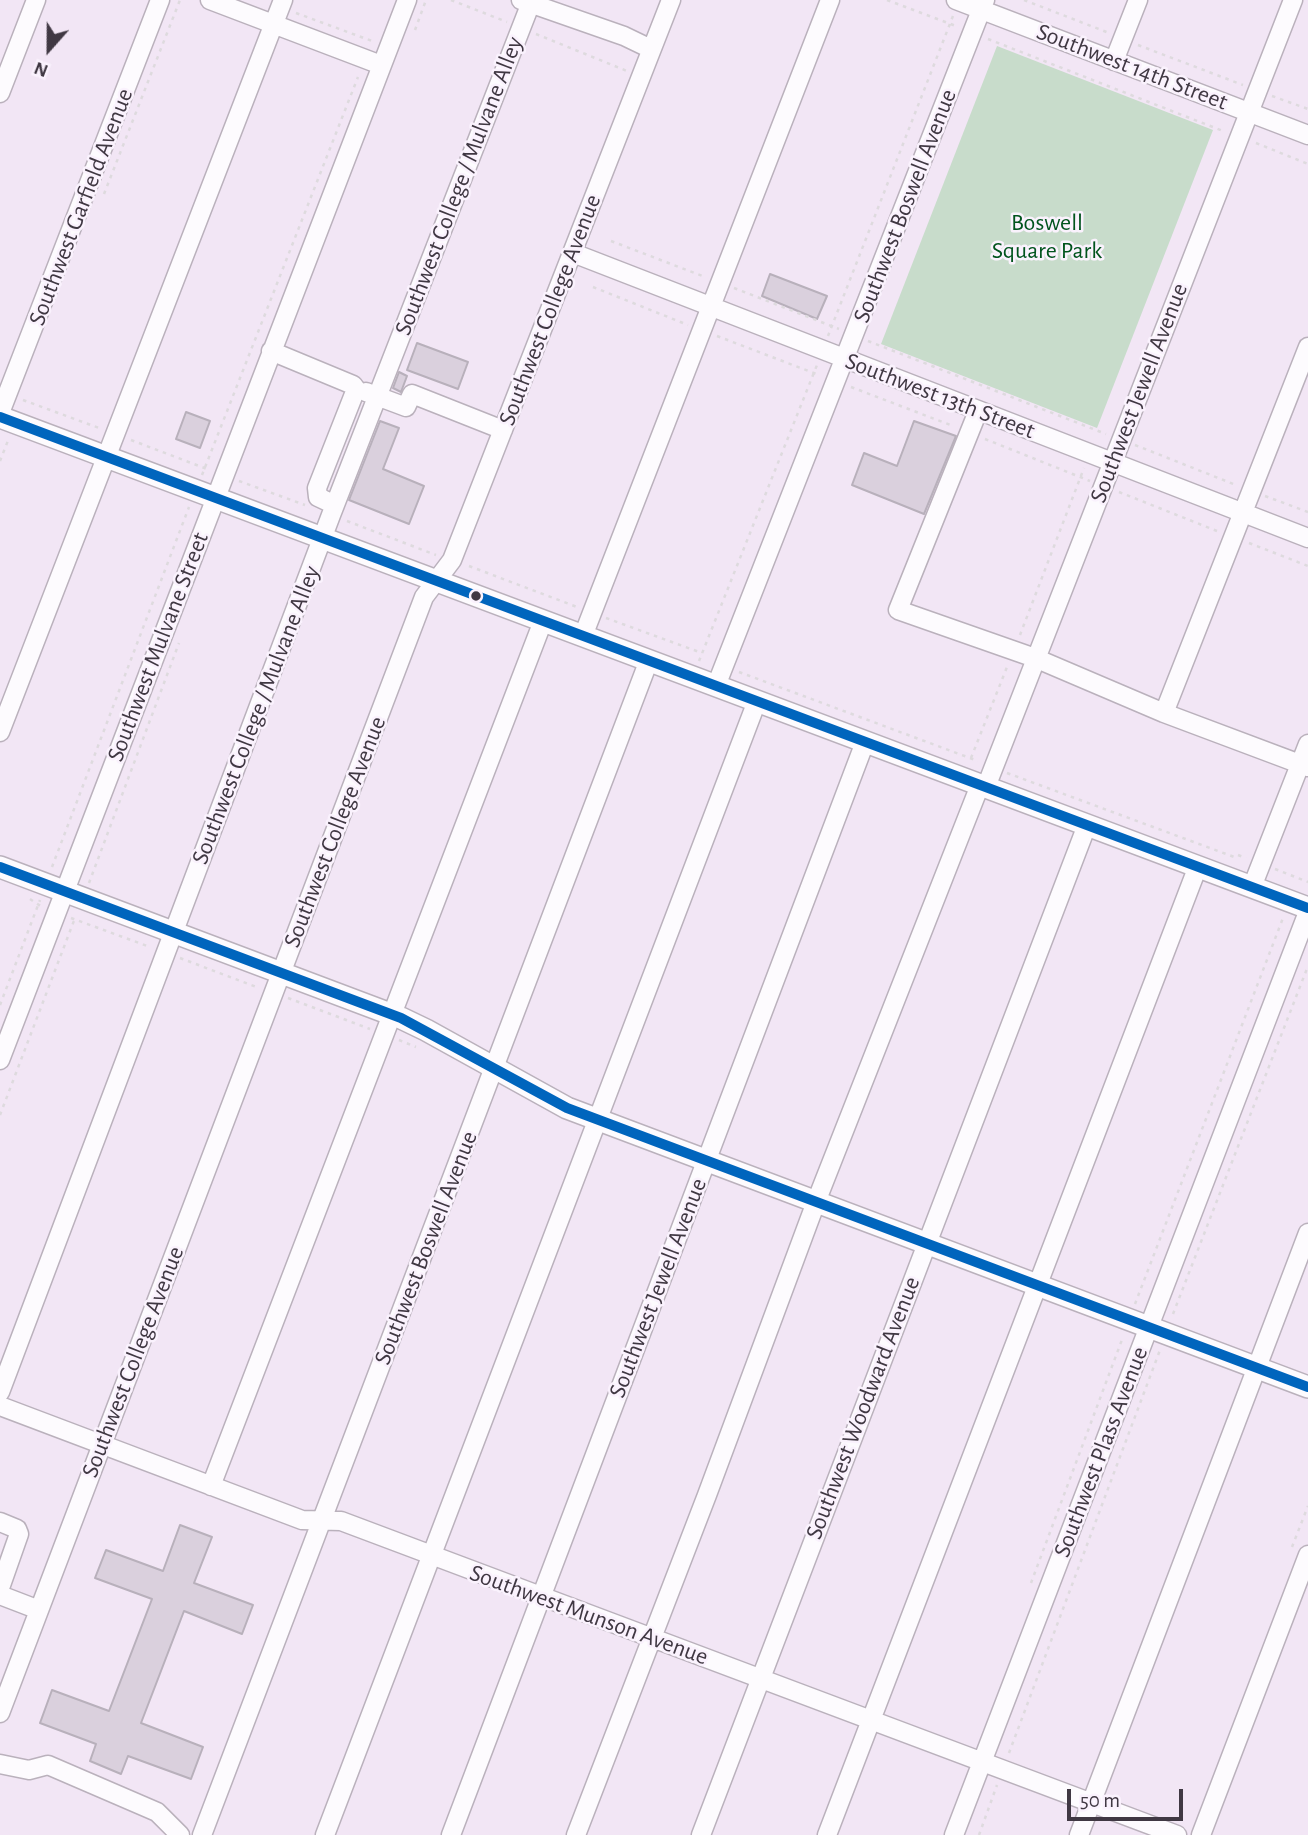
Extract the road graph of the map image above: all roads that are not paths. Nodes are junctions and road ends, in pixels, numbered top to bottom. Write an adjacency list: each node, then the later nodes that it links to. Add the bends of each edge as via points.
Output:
1 (36, 0): 16 (street)
2 (160, 0): 27 (street, Southwest Garfield Avenue)
3 (210, 0): 12 (street)
4 (407, 0): 15 (street, Southwest Mulvane Street)
5 (671, 0): 13 (street, Southwest College Avenue)
6 (830, 0): 20 (street)
7 (956, 0): 11 (street, Southwest 14th Street)
8 (1138, 0): 14 (street)
9 (1293, 0): 17 (street, Southwest Jewell Avenue)
10 (528, 1): 13 (street); 25 (street, Southwest College / Mulvane Alley)
11 (983, 5): 14 (street, Southwest 14th Street); 23 (street, Southwest Boswell Avenue)
12 (279, 11): 15 (street); 29 (street)
13 (651, 49): 19 (street, Southwest College Avenue)
14 (1114, 61): 17 (street, Southwest 14th Street)
15 (381, 65): 22 (street, Southwest Mulvane Street)
16 (0, 93)
17 (1248, 111): 18 (street, Southwest 14th Street); 30 (street, Southwest Jewell Avenue)
18 (1308, 135)
19 (573, 253): 20 (street, Southwest 13th Street); 28 (street, Southwest College Avenue)
20 (710, 307): 23 (street, Southwest 13th Street); 38 (street)
21 (1308, 347): 33 (street)
22 (271, 351): 24 (street); 31 (street, Southwest Mulvane Street)
23 (845, 359): 26 (street, Southwest 13th Street); 41 (street, Southwest Boswell Avenue)
24 (356, 389): 25 (street); 32 (street, via 317,488 318,496)
25 (377, 396): 28 (street, via 406,407 412,394); 32 (street, Southwest College / Mulvane Alley)
26 (978, 411): 30 (street, Southwest 13th Street); 39 (street, via 898,610)
27 (0, 415): 29 (main road)
28 (503, 430): 36 (street, Southwest College Avenue, via 452,560)
29 (106, 456): 31 (main road); 44 (street)
30 (1112, 462): 33 (street, Southwest 13th Street); 39 (street, Southwest Jewell Avenue)
31 (215, 497): 34 (main road); 53 (street, Southwest Mulvane Street)
32 (335, 505): 34 (street, Southwest College / Mulvane Alley)
33 (1244, 513): 35 (street, Southwest 13th Street); 43 (street)
34 (323, 538): 36 (main road); 55 (street, Southwest College / Mulvane Alley)
35 (1308, 538)
36 (435, 580): 37 (main road); 56 (street, Southwest College Avenue, via 424,597)
37 (543, 621): 38 (main road); 57 (street)
38 (583, 636): 40 (main road)
39 (1035, 658): 43 (street); 48 (street, Southwest Jewell Avenue)
40 (649, 660): 41 (main road); 59 (street, Southwest Boswell Avenue)
41 (720, 676): 42 (main road)
42 (757, 701): 45 (main road); 60 (street)
43 (1164, 713): 47 (street)
44 (0, 732)
45 (865, 742): 48 (main road); 61 (street, Southwest Jewell Avenue)
46 (1308, 744): 47 (street)
47 (1304, 766): 52 (street)
48 (986, 780): 49 (main road); 62 (street, Southwest Jewell Avenue)
49 (1087, 825): 50 (main road); 64 (street, Southwest Woodward Avenue)
50 (1198, 866): 52 (main road); 65 (street)
51 (0, 867): 53 (main road)
52 (1252, 887): 54 (main road)
53 (64, 891): 55 (main road); 58 (street, Southwest Mulvane Street)
54 (1308, 910): 66 (street, Southwest Plass Avenue)
55 (173, 932): 56 (main road); 69 (street, Southwest College / Mulvane Alley)
56 (282, 972): 57 (main road); 71 (street, Southwest College Avenue)
57 (392, 1015): 59 (main road); 72 (street)
58 (0, 1060)
59 (495, 1069): 60 (main road, via 549,1100); 73 (street, Southwest Boswell Avenue)
60 (597, 1120): 61 (main road); 76 (street)
61 (706, 1162): 62 (main road); 79 (street, Southwest Jewell Avenue)
62 (816, 1202): 64 (main road); 81 (street, Southwest Jewell Avenue)
63 (1308, 1233): 67 (street)
64 (926, 1243): 65 (main road); 82 (street, Southwest Woodward Avenue)
65 (1036, 1284): 66 (main road); 84 (street)
66 (1148, 1326): 67 (main road); 85 (street, Southwest Plass Avenue)
67 (1258, 1368): 68 (main road); 87 (street)
68 (1308, 1387)
69 (0, 1392)
70 (0, 1406): 71 (street, Southwest Munson Avenue)
71 (102, 1445): 72 (street, Southwest Munson Avenue); 80 (street, Southwest College Avenue)
72 (211, 1486): 73 (street, Southwest Munson Avenue, via 302,1520)
73 (322, 1521): 76 (street, Southwest Munson Avenue, via 341,1521); 89 (street, Southwest Boswell Avenue)
74 (0, 1522): 77 (street, via 19,1534)
75 (1308, 1555): 98 (street)
76 (431, 1556): 79 (street, Southwest Munson Avenue); 90 (street)
77 (0, 1588)
78 (0, 1595): 80 (street)
79 (541, 1597): 81 (street, Southwest Munson Avenue); 91 (street, Southwest Jewell Avenue)
80 (39, 1610): 83 (street, Southwest College Avenue)
81 (650, 1638): 82 (street, Southwest Munson Avenue); 92 (street, Southwest Jewell Avenue)
82 (761, 1678): 84 (street, Southwest Munson Avenue); 93 (street, Southwest Woodward Avenue)
83 (0, 1713)
84 (872, 1720): 85 (street, Southwest Munson Avenue); 94 (street)
85 (982, 1761): 87 (street, Southwest Munson Avenue); 95 (street, Southwest Plass Avenue)
86 (0, 1764): 88 (street, via 29,1770 48,1765 157,1812)
87 (1091, 1803): 96 (street); 97 (street, Southwest Munson Avenue)
88 (180, 1835)
89 (202, 1835)
90 (326, 1835)
91 (451, 1835)
92 (576, 1835)
93 (701, 1835)
94 (827, 1835)
95 (954, 1835)
96 (1079, 1835)
97 (1177, 1835)
98 (1201, 1835)

